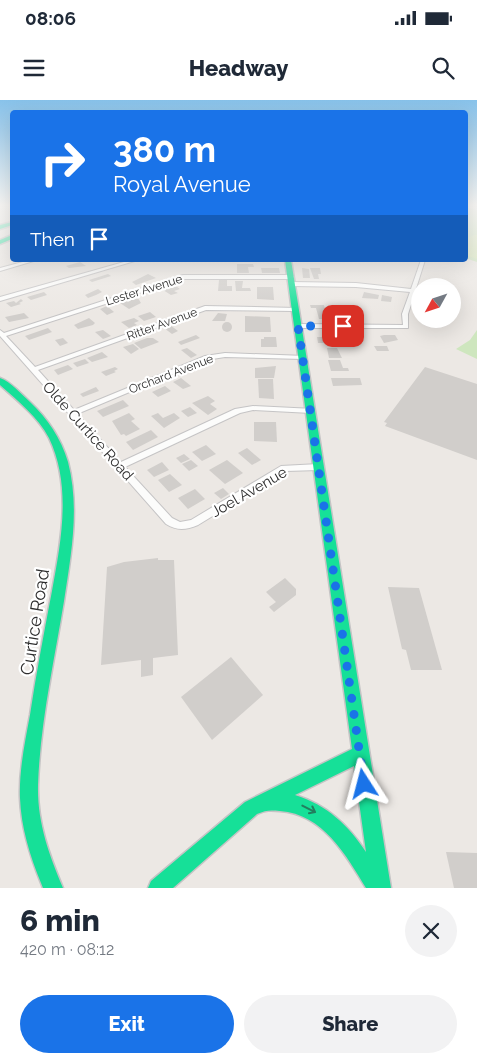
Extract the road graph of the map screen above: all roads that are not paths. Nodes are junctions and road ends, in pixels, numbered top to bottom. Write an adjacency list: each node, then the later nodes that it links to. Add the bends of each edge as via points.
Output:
1 (28, 262): 5 (street)
2 (129, 262): 10 (street)
3 (288, 262): 7 (main road)
4 (422, 262): 6 (street)
5 (0, 270)
6 (417, 278)
7 (291, 280): 8 (street, Lester Avenue); 11 (main road); 13 (street, Lester Avenue, via 185,277)
8 (411, 292)
9 (411, 295): 12 (street, via 405,314 406,327)
10 (0, 299)
11 (296, 309): 12 (main road); 15 (street, Ritter Avenue, via 205,308)
12 (298, 326): 14 (main road)
13 (1, 334): 15 (street, Olde Curtice Road)
14 (303, 357): 17 (main road); 18 (street, Orchard Avenue, via 225,355 205,358)
15 (33, 370): 18 (street, Olde Curtice Road)
16 (0, 381): 24 (main road, Curtice Road, via 34,412 51,434 68,486 65,546 30,777 33,834)
17 (311, 411): 19 (street, via 253,408 238,411); 20 (main road)
18 (73, 414): 19 (street, Olde Curtice Road)
19 (120, 466): 21 (street, Olde Curtice Road, via 169,521)
20 (319, 467): 21 (street, Joel Avenue, via 284,468 206,516); 22 (main road)
21 (180, 526)
22 (360, 754): 23 (main road); 26 (main road)
23 (263, 801): 25 (main road, via 230,824); 26 (main road, one-way to 26, via 276,799 296,803 325,818 343,836)
24 (53, 888)
25 (158, 888)
26 (380, 888)

